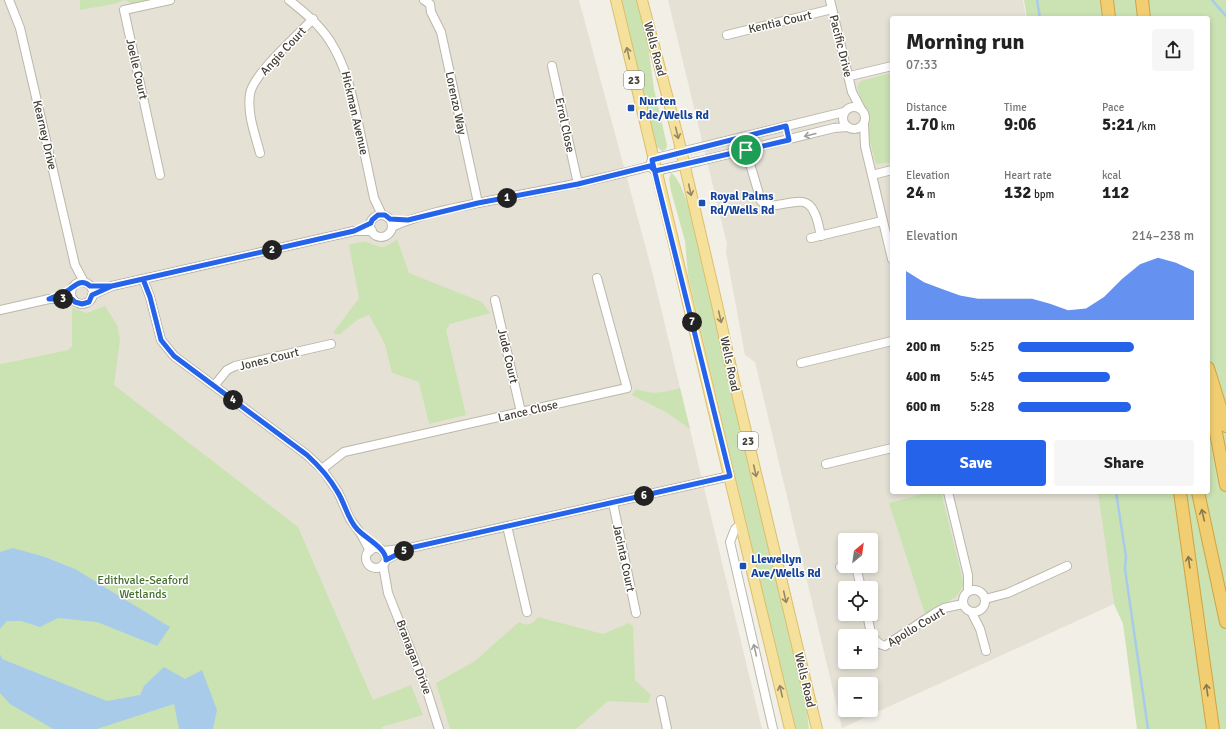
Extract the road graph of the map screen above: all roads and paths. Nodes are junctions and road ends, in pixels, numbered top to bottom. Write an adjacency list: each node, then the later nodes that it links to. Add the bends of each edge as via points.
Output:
1 (170, 0): 32 (street, Joelle Court, via 124,10)
2 (289, 0): 13 (street, Hickman Avenue)
3 (616, 0): 29 (main road, 23, one-way to 3)
4 (642, 0): 27 (main road, Wells Road / 23, one-way to 27)
5 (830, 0): 10 (street, Pacific Drive)
6 (1107, 0): 11 (highway)
7 (1142, 0): 12 (highway)
8 (429, 1): 35 (street, Lorenzo Way, via 442,36)
9 (9, 2): 44 (street, Kearney Drive, via 20,28)
10 (832, 9): 14 (street, Kentia Court); 17 (street, Pacific Drive)
11 (1109, 16)
12 (1144, 16)
13 (312, 19): 28 (street, Angie Court, via 259,75 250,93 250,115); 38 (street, Hickman Avenue, via 329,40 348,77 374,198)
14 (727, 35)
15 (552, 66): 34 (street, Errol Close)
16 (890, 66): 17 (street)
17 (850, 76): 18 (street, Pacific Drive)
18 (852, 92): 19 (street, Pacific Drive); 20 (street, Pacific Drive)
19 (861, 108): 20 (street, via 855,106); 21 (street, via 865,114)
20 (846, 110): 22 (street); 23 (street, via 843,119)
21 (864, 124): 23 (street); 25 (street)
22 (786, 126): 24 (street); 27 (street)
23 (851, 128): 24 (street, one-way to 24, via 834,128); 25 (street)
24 (789, 140): 26 (street)
25 (865, 146): 33 (street)
26 (746, 150): 30 (street); 41 (street, via 762,201 771,206 804,202 811,206)
27 (681, 152): 29 (street); 30 (main road, Wells Road / 23)
28 (260, 154)
29 (652, 165): 30 (street); 34 (street); 66 (main road, 23)
30 (684, 165): 98 (main road, Wells Road / 23, one-way to 98)
31 (890, 170): 33 (street)
32 (160, 174)
33 (872, 175): 39 (street)
34 (578, 184): 35 (street)
35 (478, 203): 37 (street)
36 (390, 219): 37 (street); 38 (street, via 388,217); 40 (street)
37 (408, 220): 40 (street)
38 (375, 221): 40 (street, via 377,236 383,237); 45 (street, via 354,231)
39 (882, 221): 41 (street); 43 (street)
40 (392, 228)
41 (821, 236): 42 (street)
42 (811, 238)
43 (890, 251)
44 (75, 265): 47 (street, Kearney Drive); 49 (street, Kearney Drive)
45 (146, 278): 48 (street); 59 (street, via 161,340 174,356)
46 (598, 278): 61 (street, Lance Close, via 627,388)
47 (87, 284): 48 (street); 49 (street, via 80,282); 50 (street)
48 (112, 286): 50 (street)
49 (73, 287): 51 (street); 52 (street)
50 (92, 295): 52 (street, via 89,302 82,304)
51 (49, 299): 52 (street); 54 (street)
52 (72, 299)
53 (495, 300): 61 (street, Jude Court)
54 (0, 310)
55 (890, 341): 57 (street)
56 (331, 344): 59 (street, Jones Court, via 235,366)
57 (801, 363)
58 (1210, 374): 62 (highway)
59 (214, 386): 65 (street)
60 (1210, 401): 67 (highway)
61 (521, 412): 65 (street, Lance Close, via 344,452)
62 (1226, 426)
63 (890, 448): 64 (street)
64 (826, 464)
65 (322, 469): 74 (street)
66 (730, 476): 71 (street); 72 (main road, 23)
67 (1226, 484)
68 (948, 494): 80 (street)
69 (1180, 494): 99 (highway, one-way to 69)
70 (1198, 494): 90 (highway, one-way to 70)
71 (613, 503): 73 (street); 88 (street, Jacinta Court)
72 (741, 524): 96 (street, one-way to 72, via 730,542 732,534); 97 (main road, 23, one-way to 72)
73 (507, 526): 75 (street); 86 (street)
74 (361, 534): 76 (street); 77 (street)
75 (410, 548): 77 (street); 78 (street)
76 (370, 550): 77 (street); 78 (street, via 366,560 370,566)
77 (381, 550): 78 (street, via 386,556)
78 (382, 564): 94 (street, Branagan Drive, via 388,593)
79 (1067, 566): 83 (street, via 1008,593)
80 (968, 575): 81 (street); 82 (street)
81 (978, 590): 82 (street); 83 (street)
82 (968, 591): 84 (street, via 963,597)
83 (985, 599): 85 (street, via 985,605)
84 (963, 604): 87 (street); 89 (street, Apollo Court, via 944,608 884,646 874,641)
85 (981, 610): 87 (street); 91 (street)
86 (527, 612)
87 (972, 613): 91 (street)
88 (636, 614)
89 (869, 621)
90 (1226, 622)
91 (980, 629): 92 (street)
92 (986, 651)
93 (661, 700): 95 (street)
94 (439, 729)
95 (667, 729)
96 (773, 729)
97 (790, 729)
98 (817, 729)
99 (1213, 729)

